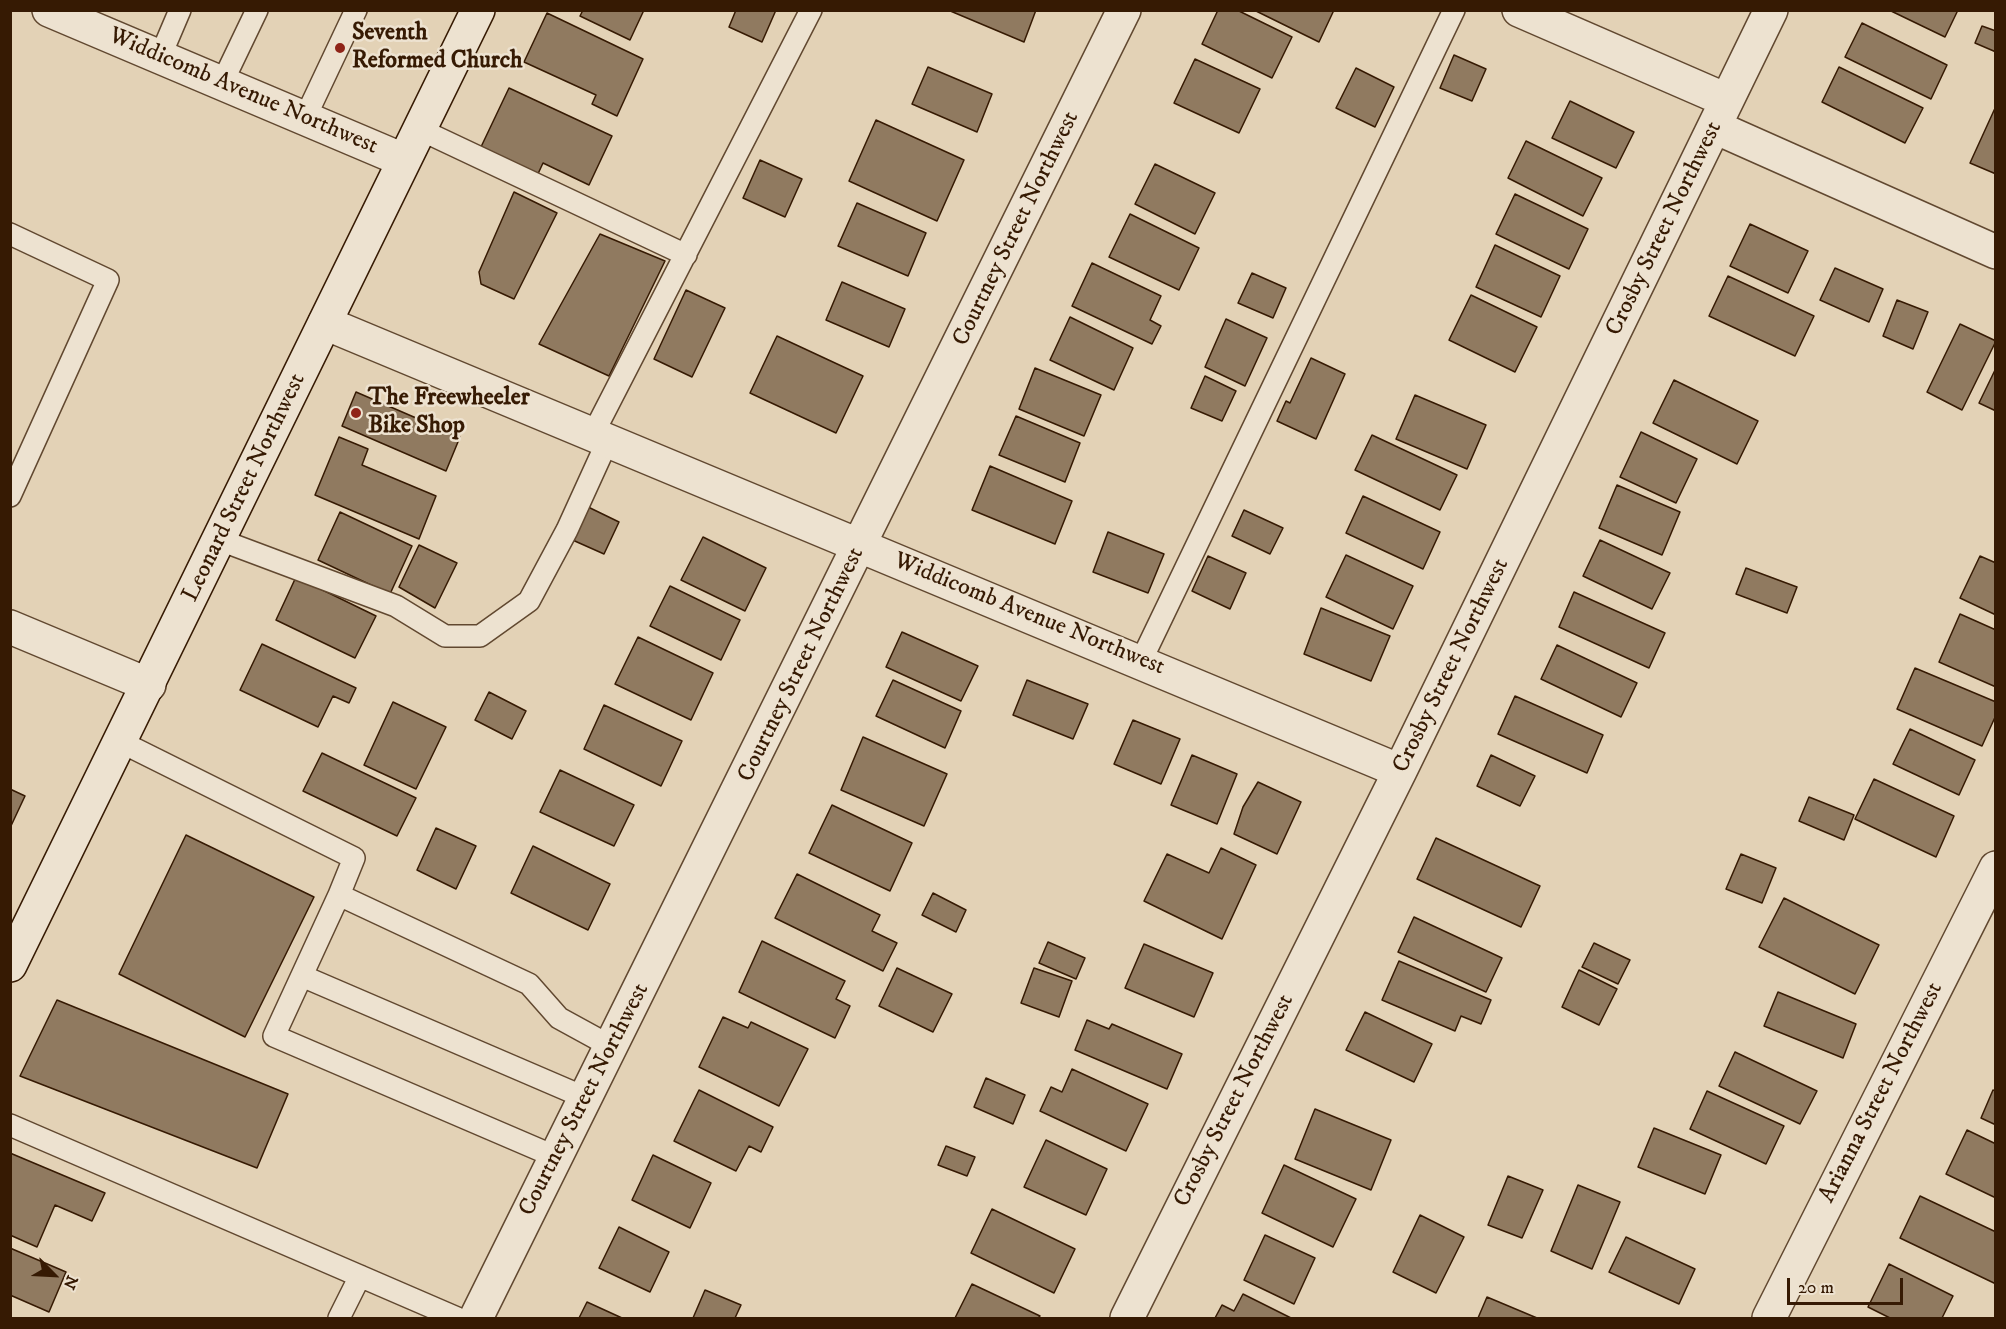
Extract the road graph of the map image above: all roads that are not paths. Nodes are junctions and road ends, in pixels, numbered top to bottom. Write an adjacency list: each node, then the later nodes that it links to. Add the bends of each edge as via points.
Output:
1 (49, 10): 11 (street, Widdicomb Avenue Northwest)
2 (180, 10): 11 (lane)
3 (257, 10): 12 (lane)
4 (356, 10): 14 (lane)
5 (478, 10): 15 (street, Leonard Street Northwest)
6 (811, 10): 19 (lane)
7 (1124, 10): 24 (street, Courtney Street Northwest)
8 (1454, 10): 26 (lane)
9 (1519, 10): 13 (street)
10 (1771, 10): 13 (street, Crosby Street Northwest)
11 (160, 57): 12 (street, Widdicomb Avenue Northwest)
12 (222, 83): 14 (street, Widdicomb Avenue Northwest)
13 (1721, 113): 18 (street); 29 (street, Crosby Street Northwest)
14 (305, 118): 16 (street, Widdicomb Avenue Northwest)
15 (418, 129): 16 (street, Leonard Street Northwest); 19 (lane)
16 (403, 160): 20 (street, Leonard Street Northwest)
17 (10, 234): 22 (lane, via 108,280)
18 (1995, 252)
19 (686, 255): 21 (lane)
20 (325, 323): 21 (street, Widdicomb Avenue Northwest); 23 (street, Leonard Street Northwest)
21 (600, 437): 23 (lane, via 567,530 529,602 480,636 445,636 396,606); 24 (street, Widdicomb Avenue Northwest)
22 (10, 496)
23 (220, 540): 27 (street, Leonard Street Northwest)
24 (861, 546): 26 (street, Widdicomb Avenue Northwest); 34 (street, Courtney Street Northwest)
25 (10, 627): 27 (street)
26 (1141, 661): 29 (street, Widdicomb Avenue Northwest)
27 (149, 685): 28 (street, Leonard Street Northwest)
28 (121, 742): 31 (lane, via 354,858); 32 (street, Leonard Street Northwest)
29 (1400, 771): 42 (street, Crosby Street Northwest)
30 (1995, 868): 43 (street, Arianna Street Northwest)
31 (339, 895): 33 (lane); 34 (lane, via 529,984 559,1018)
32 (10, 965)
33 (302, 976): 35 (lane); 37 (lane, via 274,1036)
34 (612, 1047): 35 (street, Courtney Street Northwest)
35 (586, 1098): 37 (street, Courtney Street Northwest)
36 (10, 1125): 38 (lane)
37 (556, 1157): 41 (street, Courtney Street Northwest)
38 (360, 1276): 39 (lane); 40 (lane)
39 (339, 1318)
40 (457, 1318)
41 (476, 1318)
42 (1127, 1318)
43 (1769, 1318)

